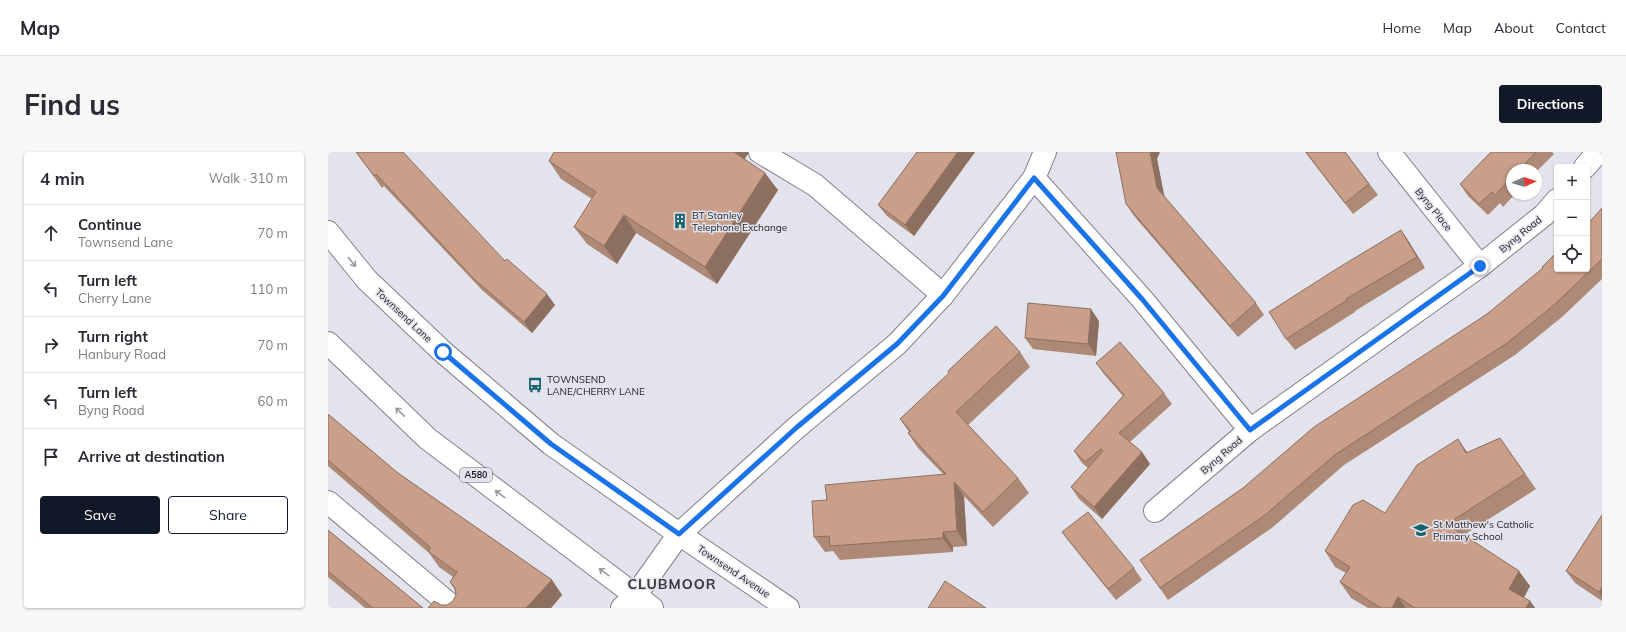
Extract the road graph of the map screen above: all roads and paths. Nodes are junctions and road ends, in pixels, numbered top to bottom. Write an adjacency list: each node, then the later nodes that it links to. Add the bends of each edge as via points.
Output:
1 (760, 152): 10 (street, via 815,185)
2 (1045, 152): 6 (street)
3 (1389, 152): 9 (street, Byng Place)
4 (1598, 152): 5 (street)
5 (1588, 164)
6 (1034, 178): 10 (street); 12 (street, via 1142,299)
7 (1554, 203): 9 (street, Byng Road, via 1544,215)
8 (328, 232): 15 (street, Townsend Lane, one-way to 15, via 367,280 443,352 551,444)
9 (1480, 266): 12 (street, Byng Road)
10 (943, 296): 15 (street, via 897,344 796,428)
11 (328, 343): 16 (street, A580, one-way to 11, via 428,439)
12 (1250, 430): 14 (street, Byng Road)
13 (328, 502): 17 (street)
14 (1155, 511)
15 (679, 534): 16 (street); 18 (street, Townsend Avenue)
16 (636, 604)
17 (454, 608)
18 (788, 608)

